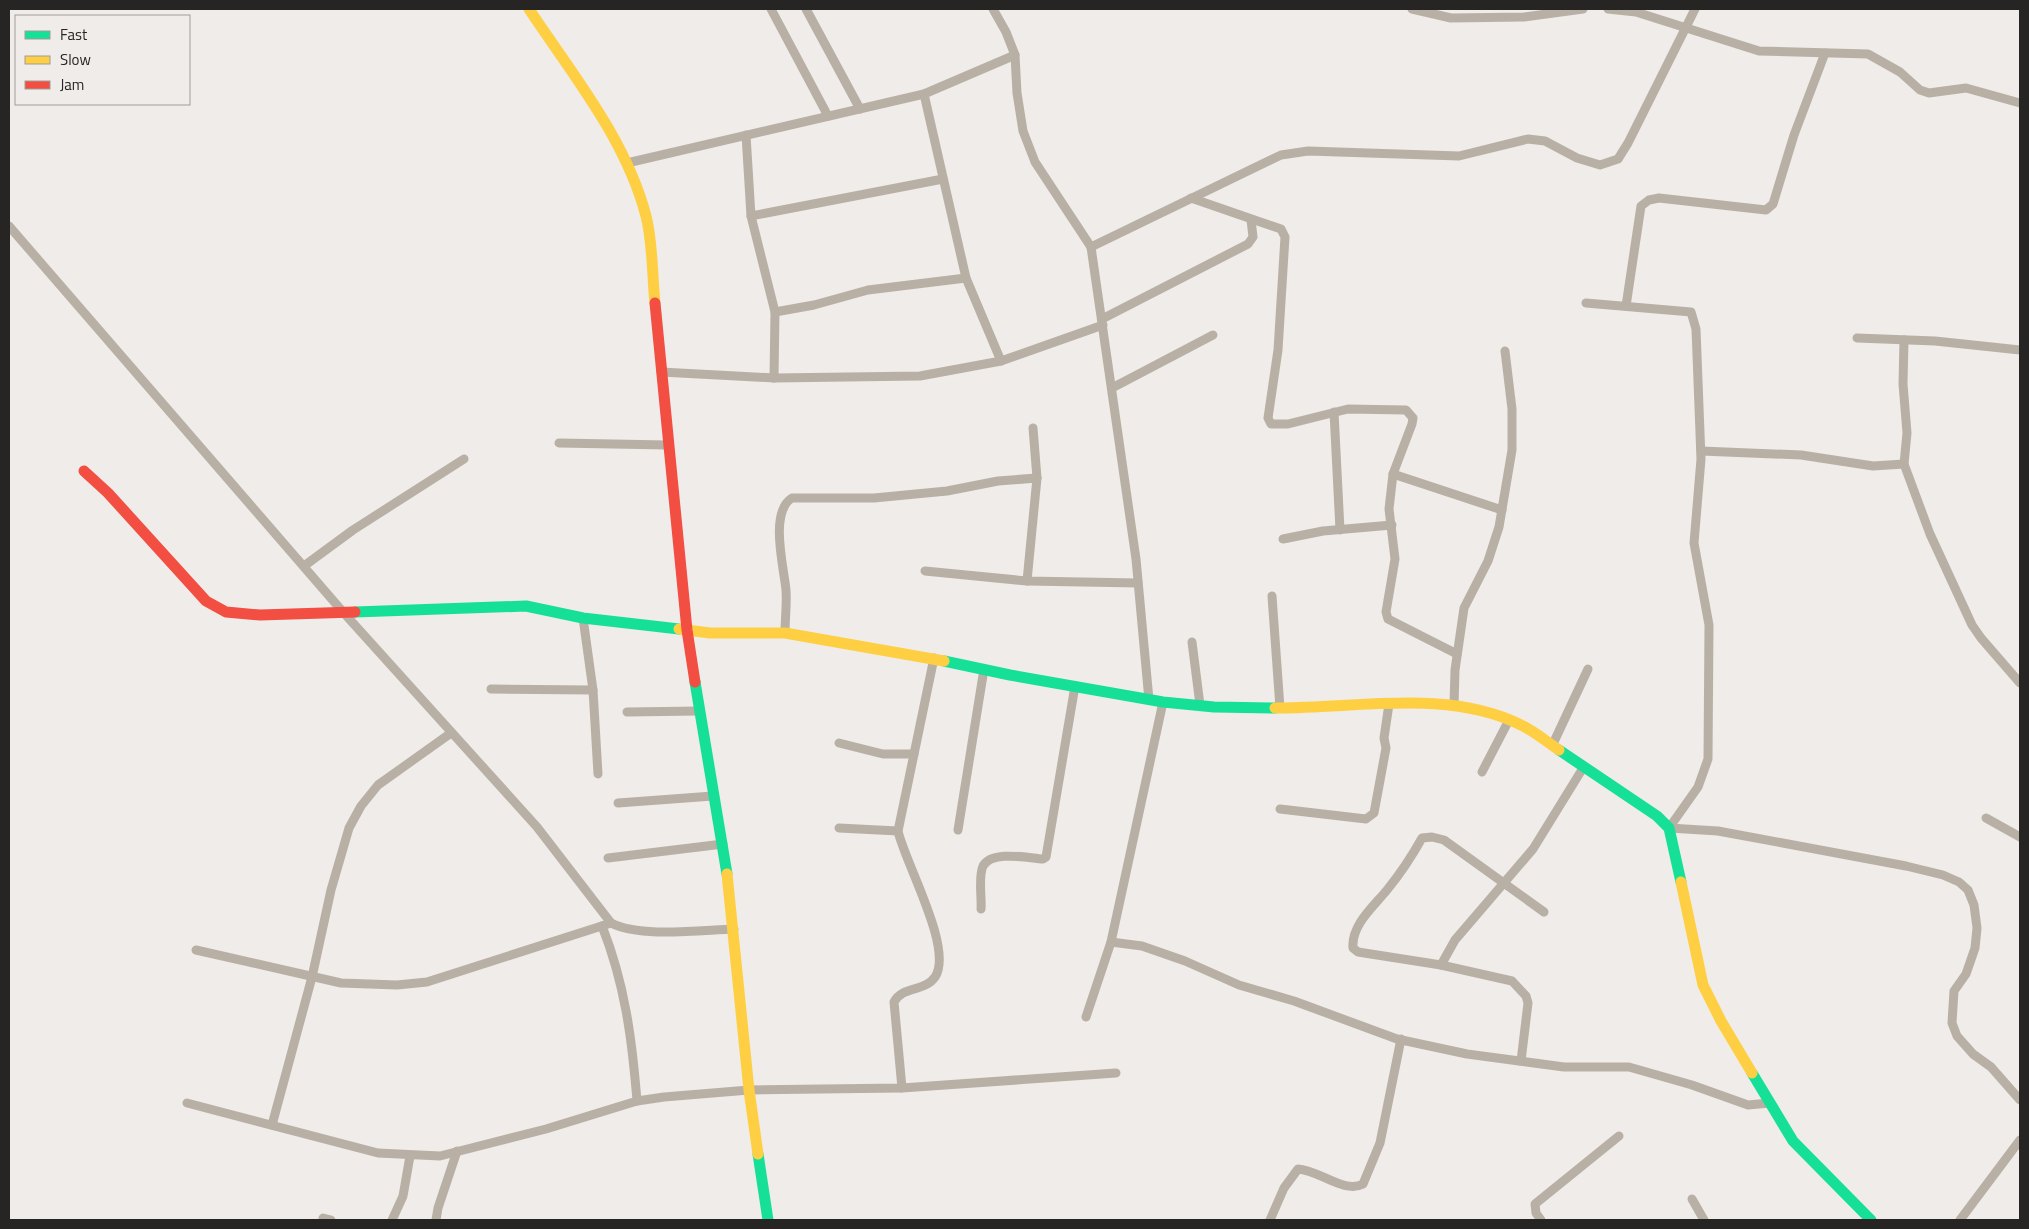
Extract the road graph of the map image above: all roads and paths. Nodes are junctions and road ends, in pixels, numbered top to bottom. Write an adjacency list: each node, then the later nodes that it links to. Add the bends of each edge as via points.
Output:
1 (529, 9): 17 (street, via 608,128)
2 (771, 9): 15 (street)
3 (806, 9): 14 (street)
4 (993, 9): 11 (street)
5 (1412, 9): 6 (street, via 1460,18 1524,18)
6 (1583, 9)
7 (1608, 9): 9 (street, via 1636,12)
8 (1695, 9): 9 (street)
9 (1687, 28): 10 (street, via 1759,51); 19 (street, via 1618,159 1600,165 1577,158 1545,141 1528,139 1459,156 1308,151 1282,155)
10 (1824, 53): 13 (street, via 1868,54 1929,93 1966,88); 26 (street, via 1773,204 1766,210 1659,198 1649,200 1641,206)
11 (1015, 55): 12 (street); 23 (street, via 1017,93 1026,138 1035,162)
12 (924, 94): 14 (street); 18 (street)
13 (2020, 103)
14 (860, 109): 15 (street)
15 (828, 116): 16 (street)
16 (746, 135): 17 (street); 20 (street)
17 (627, 163): 35 (street, via 646,217)
18 (943, 179): 20 (street); 24 (street)
19 (1191, 198): 21 (street); 23 (street)
20 (751, 216): 27 (street)
21 (1251, 220): 28 (street, via 1254,237 1248,244); 38 (street, via 1281,229 1285,237 1278,350 1268,418 1275,426)
22 (9, 226): 52 (street)
23 (1091, 247): 28 (street)
24 (966, 278): 27 (street, via 868,290); 34 (street)
25 (1586, 303): 26 (street)
26 (1626, 306): 42 (street, via 1691,312 1696,329)
27 (775, 312): 36 (street)
28 (1103, 322): 34 (street); 37 (street)
29 (1214, 335): 37 (street)
30 (1857, 338): 31 (street)
31 (1904, 340): 32 (street); 44 (street, via 1907,433)
32 (2020, 350)
33 (1505, 351): 48 (street, via 1512,409 1512,450)
34 (1001, 360): 36 (street, via 920,376)
35 (661, 372): 36 (street); 41 (street)
36 (774, 378)
37 (1112, 388): 55 (street)
38 (1334, 412): 46 (street, via 1348,409 1406,410 1410,413 1412,424); 50 (street)
39 (1033, 428): 47 (street)
40 (558, 443): 41 (street)
41 (667, 445): 59 (street)
42 (1701, 451): 44 (street, via 1801,455 1873,466); 91 (street, via 1694,543 1709,625 1708,759 1698,787)
43 (464, 459): 52 (street, via 353,530)
44 (1904, 464): 66 (street, via 1930,534 1972,625)
45 (84, 471): 57 (street, via 206,601 226,612 260,615)
46 (1393, 474): 48 (street); 49 (street, via 1389,510)
47 (1036, 478): 54 (street); 60 (street, via 874,498 792,498 781,512)
48 (1502, 510): 62 (street, via 1488,561 1464,608)
49 (1392, 525): 50 (street); 62 (street, via 1395,559 1386,612 1388,619)
50 (1340, 530): 51 (street)
51 (1283, 539)
52 (304, 566): 57 (street)
53 (925, 571): 54 (street)
54 (1027, 581): 55 (street)
55 (1138, 582): 70 (street)
56 (1272, 596): 75 (street)
57 (343, 612): 58 (street, via 526,606); 79 (street)
58 (583, 618): 59 (street); 69 (street)
59 (687, 630): 60 (street); 76 (street)
60 (785, 633): 63 (street)
61 (1192, 642): 73 (street)
62 (1457, 654): 74 (street)
63 (934, 658): 64 (street); 82 (street)
64 (984, 669): 67 (street); 92 (street)
65 (1588, 669): 81 (street)
66 (2020, 683)
67 (1075, 686): 70 (street); 98 (street, via 1046,857 1043,860 1008,855 988,861 982,868)
68 (491, 689): 69 (street)
69 (593, 690): 85 (street)
70 (1149, 700): 71 (street)
71 (1163, 702): 73 (street); 102 (street)
72 (1389, 704): 74 (street); 75 (street); 88 (street, via 1384,738 1386,748 1374,813 1370,817)
73 (1200, 705): 75 (street)
74 (1454, 705): 78 (street)
75 (1280, 708)
76 (698, 711): 77 (street); 86 (street)
77 (627, 712)
78 (1509, 720): 81 (street); 84 (street)
79 (451, 734): 100 (street, via 537,827); 105 (street, via 378,785 361,806 349,828 331,890)
80 (839, 743): 82 (street, via 883,754)
81 (1552, 746): 83 (street)
82 (914, 754): 93 (street)
83 (1583, 768): 91 (street); 97 (street, via 1533,849)
84 (1482, 772)
85 (598, 774)
86 (713, 796): 87 (street); 95 (street)
87 (618, 803)
88 (1280, 809)
89 (1986, 818): 94 (street)
90 (839, 828): 93 (street)
91 (1669, 828): 112 (street, via 1718,831 1906,866 1959,882 1968,890 1974,905 1977,928 1966,974 1954,991 1952,1023 1957,1036 2008,1084); 115 (street, via 1703,985 1720,1021)
92 (958, 830)
93 (898, 831): 110 (street, via 924,895 940,963 934,979 901,993 894,1002)
94 (2020, 837)
95 (723, 844): 96 (street); 101 (street)
96 (608, 858)
97 (1504, 883): 99 (street); 104 (street, via 1455,940); 104 (street, via 1444,840 1422,838 1387,890 1366,912 1353,942 1358,952)
98 (981, 909)
99 (1544, 912)
100 (606, 925): 101 (street, via 646,931); 105 (street, via 427,982 397,986 341,983); 113 (street, via 628,1013)
101 (734, 930): 111 (street)
102 (1111, 942): 106 (street); 107 (street, via 1151,949 1239,985 1294,1000)
103 (196, 950): 105 (street)
104 (1441, 964): 108 (street, via 1512,981 1520,988 1528,1003)
105 (312, 977): 116 (street)
106 (1086, 1017)
107 (1401, 1039): 108 (street, via 1467,1054); 125 (street, via 1380,1143 1363,1184 1350,1187 1307,1170 1298,1170 1284,1188)
108 (1521, 1061): 115 (street, via 1564,1067 1630,1067 1748,1105)
109 (1116, 1073): 110 (street)
110 (902, 1088): 111 (street)
111 (749, 1090): 113 (street); 124 (street)
112 (2020, 1100)
113 (637, 1101): 119 (street)
114 (188, 1103): 116 (street)
115 (1770, 1103): 128 (street, via 1794,1141)
116 (272, 1125): 120 (street, via 378,1153)
117 (1619, 1136): 126 (street, via 1535,1204)
118 (2020, 1140): 129 (street)
119 (457, 1152): 120 (street, via 440,1156); 123 (street)
120 (410, 1156): 122 (street, via 403,1196)
121 (1692, 1199): 127 (street)
122 (392, 1220)
123 (436, 1220)
124 (768, 1220)
125 (1270, 1220)
126 (1541, 1220)
127 (1704, 1220)
128 (1871, 1220)
129 (1960, 1220)

